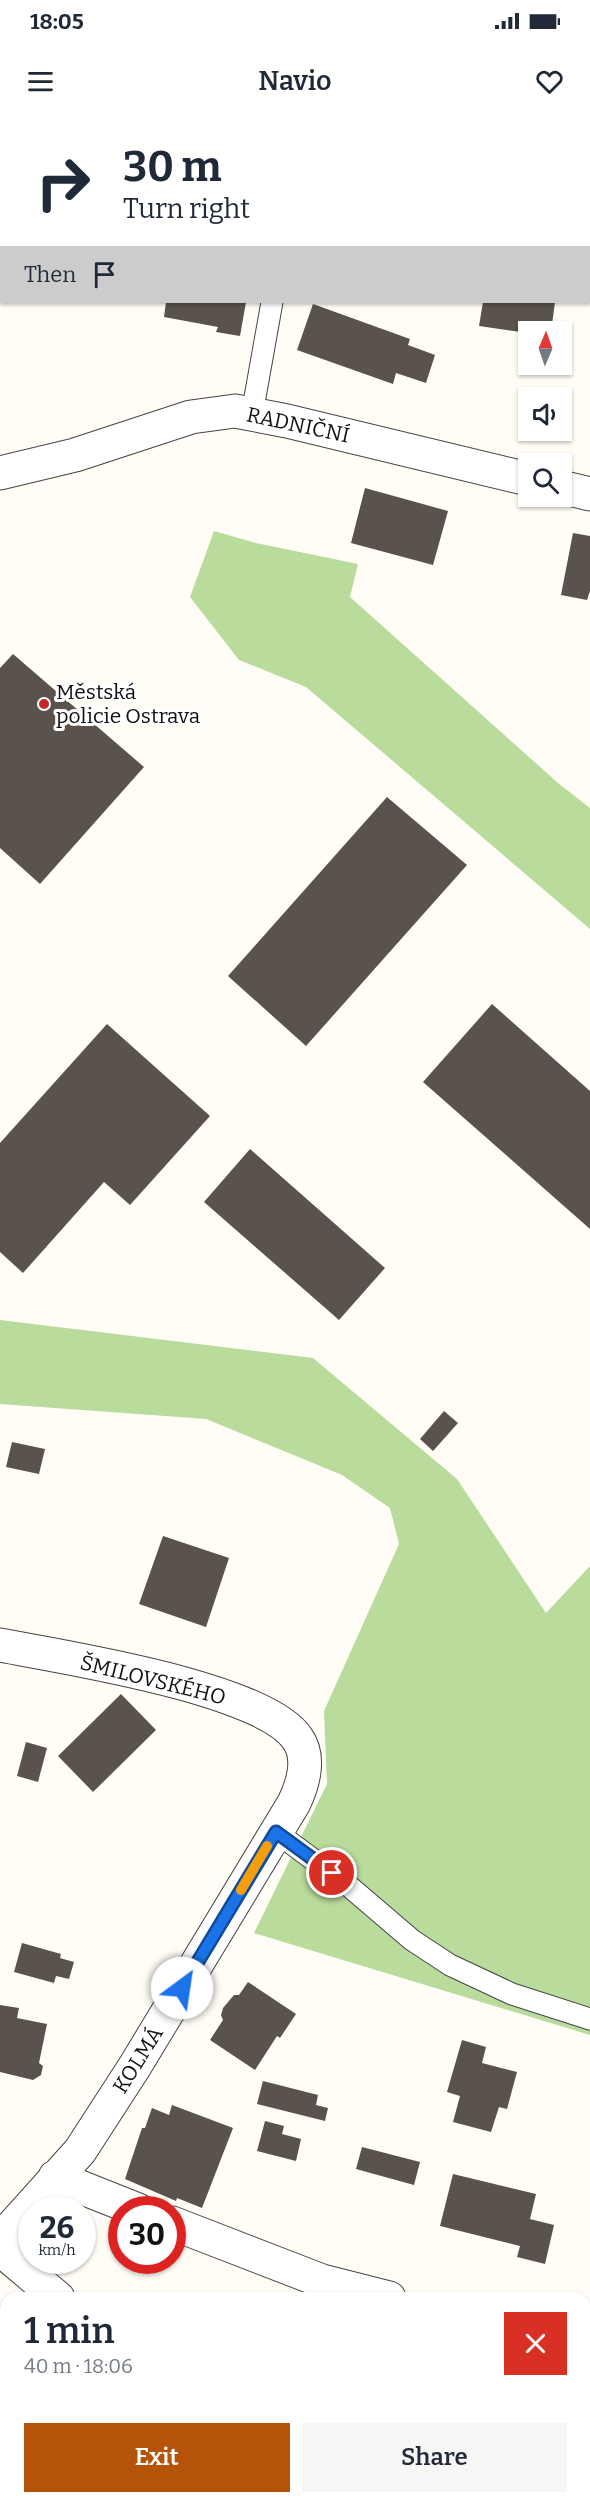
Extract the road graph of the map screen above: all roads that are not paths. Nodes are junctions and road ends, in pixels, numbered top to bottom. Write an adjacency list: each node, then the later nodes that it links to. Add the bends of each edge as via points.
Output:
1 (272, 303): 2 (lane)
2 (252, 414): 3 (street, RADNIČNÍ, via 235,411 191,417 75,455); 4 (street, RADNIČNÍ)
3 (0, 473)
4 (518, 477)
5 (572, 490): 6 (street)
6 (590, 494)
7 (0, 1645): 8 (street, ŠMILOVSKÉHO, via 180,1683 246,1704 270,1715)
8 (296, 1736): 9 (street, KOLMÁ, via 304,1753 303,1775 297,1796)
9 (276, 1832): 10 (lane, via 351,1887 411,1940 450,1965 512,1994); 11 (street, KOLMÁ, via 123,2084 80,2151)
10 (590, 2019)
11 (55, 2177): 12 (street); 14 (street, KOLMÁ)
12 (108, 2198)
13 (186, 2228): 17 (street, via 322,2281)
14 (0, 2240)
15 (0, 2249): 16 (street)
16 (51, 2292)
17 (365, 2292)

